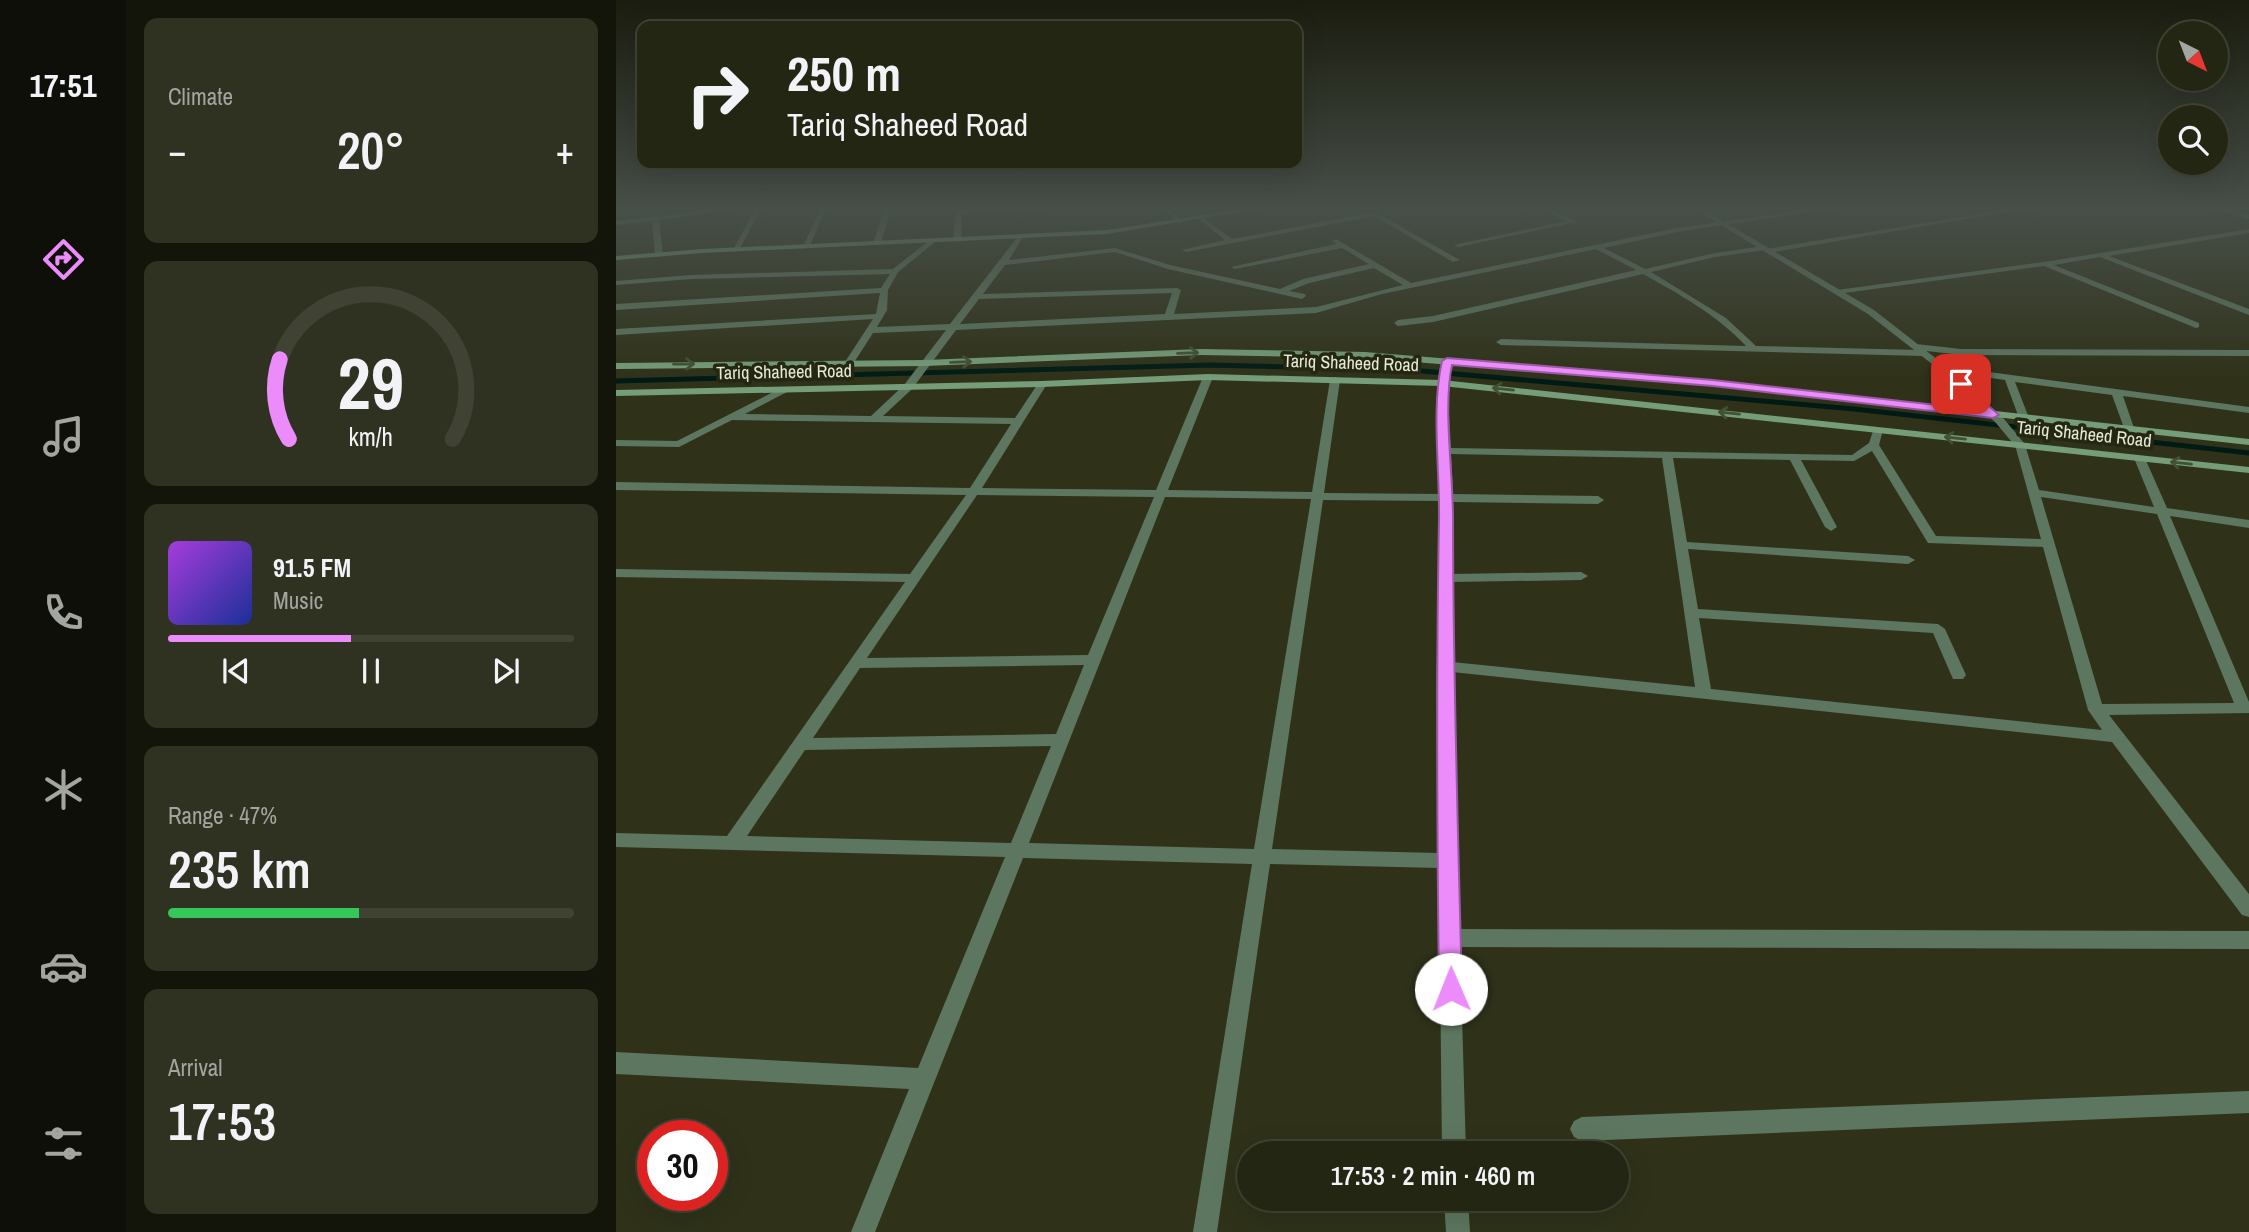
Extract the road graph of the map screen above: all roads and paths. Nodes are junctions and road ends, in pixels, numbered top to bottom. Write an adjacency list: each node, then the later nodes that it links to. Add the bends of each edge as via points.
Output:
1 (903, 264): 14 (street)
2 (1002, 264): 22 (street)
3 (1160, 264): 19 (street)
4 (1247, 264): 13 (street)
5 (1513, 264): 17 (street)
6 (1631, 264): 15 (street)
7 (1679, 264): 15 (street)
8 (1791, 264): 20 (street)
9 (2040, 264): 20 (street)
10 (2045, 264): 28 (street)
11 (2125, 264): 24 (street)
12 (1376, 265): 17 (street); 19 (street)
13 (1235, 267)
14 (895, 271): 16 (street); 18 (street)
15 (1643, 271): 27 (street); 33 (street, via 1704,306 1741,333)
16 (616, 283)
17 (1409, 286): 26 (street, via 1316,310)
18 (884, 290): 23 (street); 25 (street)
19 (1281, 291): 21 (street)
20 (1838, 292): 34 (street)
21 (1302, 296)
22 (977, 297): 26 (street, via 1177,290); 29 (street)
23 (616, 307)
24 (2249, 312)
25 (879, 316): 30 (street); 31 (street)
26 (1167, 318): 29 (street)
27 (1398, 323)
28 (2196, 326)
29 (953, 327): 30 (street); 37 (street)
30 (870, 330): 36 (street)
31 (616, 332)
32 (1501, 342): 33 (street)
33 (1755, 350): 34 (street)
34 (1920, 350): 35 (street); 39 (street)
35 (2249, 353)
36 (850, 362): 37 (main road, Tariq Shaheed Road); 38 (main road, Tariq Shaheed Road, one-way to 36)
37 (923, 365): 40 (main road, Tariq Shaheed Road, one-way to 40, via 1287,352); 45 (street)
38 (616, 366)
39 (1944, 369): 42 (street); 51 (street)
40 (1444, 371): 43 (main road, Tariq Shaheed Road); 51 (main road, Tariq Shaheed Road, via 1713,383); 56 (main road, Tariq Shaheed Road, one-way to 40); 61 (street)
41 (1208, 377): 43 (main road, Tariq Shaheed Road); 44 (main road, Tariq Shaheed Road); 68 (street)
42 (2009, 378): 47 (street); 52 (street)
43 (1335, 380): 70 (street)
44 (1042, 384): 45 (main road, Tariq Shaheed Road); 54 (street)
45 (909, 385): 46 (main road, Tariq Shaheed Road); 53 (street)
46 (783, 390): 48 (main road, Tariq Shaheed Road); 50 (street)
47 (2116, 392): 49 (street); 55 (street)
48 (616, 393)
49 (2249, 410)
50 (730, 417): 53 (street); 58 (street, via 679,444)
51 (1997, 418): 52 (main road, Tariq Shaheed Road); 59 (street)
52 (2024, 418): 55 (main road, Tariq Shaheed Road)
53 (874, 419): 54 (street)
54 (1020, 421): 67 (street)
55 (2129, 428): 57 (main road, Tariq Shaheed Road)
56 (1878, 430): 59 (main road, Tariq Shaheed Road, one-way to 56); 60 (street)
57 (2249, 442)
58 (616, 443)
59 (2020, 444): 64 (main road, Tariq Shaheed Road); 69 (street)
60 (1874, 445): 63 (street, via 1854,458); 76 (street, via 1933,540)
61 (1446, 452): 62 (street); 71 (street)
62 (1667, 455): 63 (street); 77 (street)
63 (1794, 457): 75 (street)
64 (2140, 458): 65 (main road, Tariq Shaheed Road, one-way to 64); 73 (street)
65 (2249, 470)
66 (616, 486): 67 (street)
67 (974, 491): 68 (street); 81 (street)
68 (1162, 492): 70 (street); 84 (street)
69 (2035, 493): 73 (street); 76 (street)
70 (1317, 496): 71 (street); 97 (street)
71 (1446, 499): 72 (street); 82 (street)
72 (1598, 500)
73 (2162, 511): 74 (street); 89 (street)
74 (2249, 524)
75 (1831, 527)
76 (2049, 543): 90 (street)
77 (1681, 545): 78 (street); 83 (street)
78 (1908, 560)
79 (616, 573): 81 (street)
80 (1581, 576): 82 (street)
81 (914, 578): 85 (street)
82 (1445, 578): 86 (street)
83 (1691, 613): 87 (street, via 1938,629); 88 (street)
84 (1094, 660): 85 (street); 92 (street)
85 (856, 663): 93 (street)
86 (1444, 666): 88 (street); 98 (street)
87 (1958, 675)
88 (1704, 694): 91 (street)
89 (2246, 709): 90 (street)
90 (2096, 710): 91 (street)
91 (2117, 737): 99 (street)
92 (1061, 740): 93 (street); 96 (street)
93 (799, 744): 95 (street)
94 (616, 839): 95 (street)
95 (732, 843): 96 (street)
96 (1017, 852): 97 (street); 103 (street)
97 (1262, 856): 98 (street); 109 (street)
98 (1448, 862): 100 (street)
99 (2249, 909)
100 (1450, 938): 101 (street); 106 (street)
101 (2249, 940)
102 (616, 1063): 103 (street)
103 (925, 1079): 108 (street)
104 (2249, 1102): 105 (street)
105 (1582, 1129)
106 (1454, 1141)
107 (1457, 1211): 110 (street)
108 (863, 1232)
109 (1205, 1232)
110 (1458, 1232)

